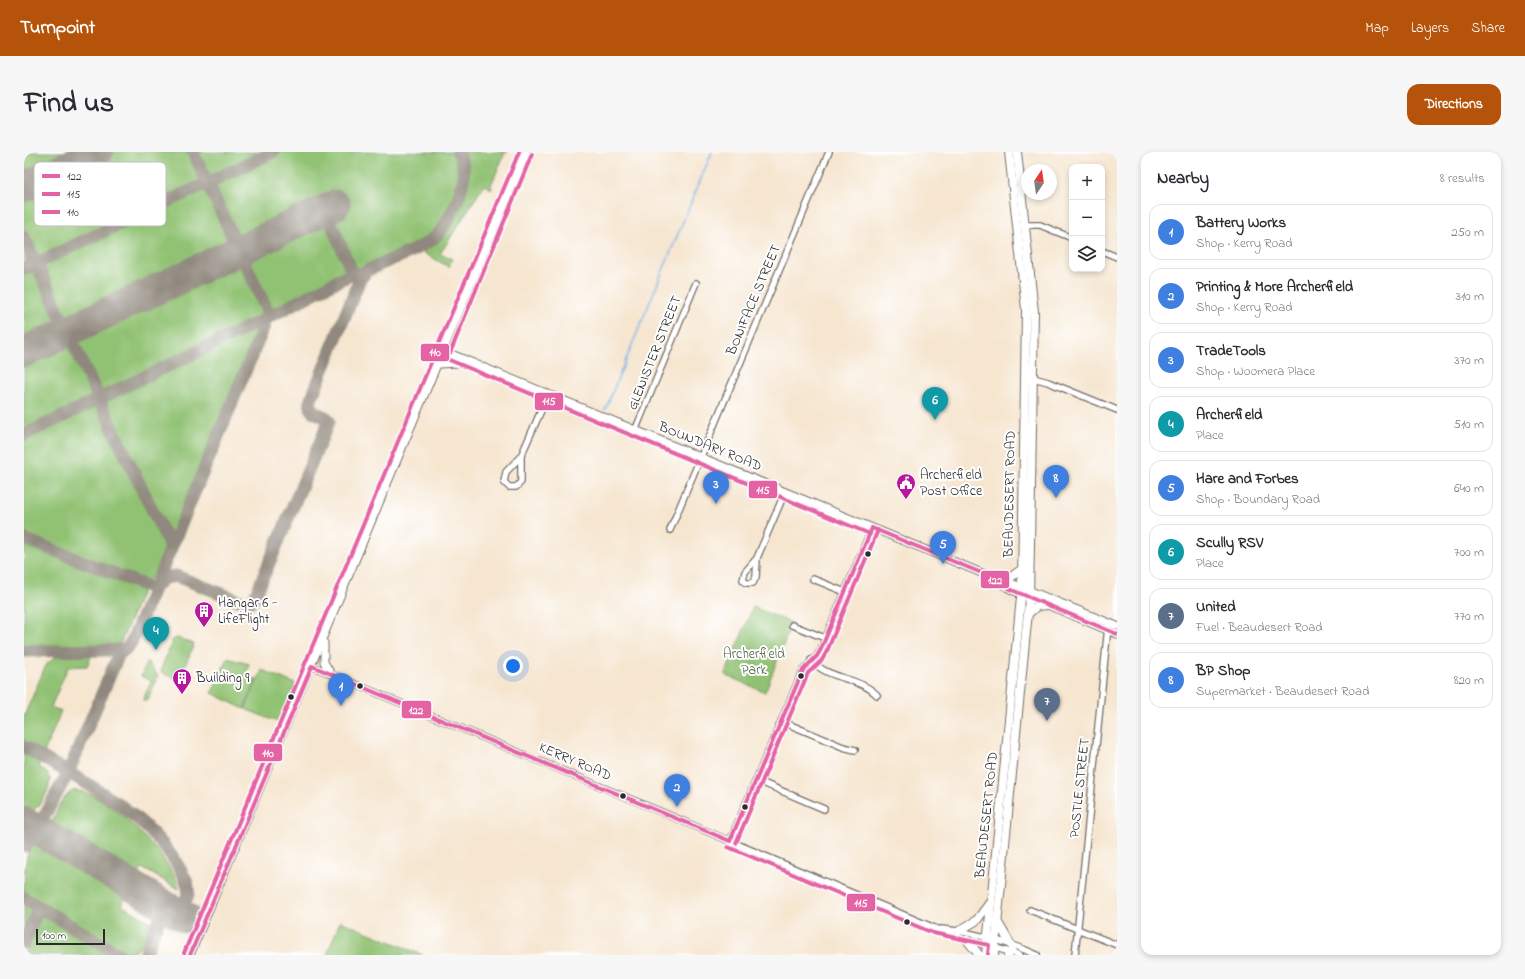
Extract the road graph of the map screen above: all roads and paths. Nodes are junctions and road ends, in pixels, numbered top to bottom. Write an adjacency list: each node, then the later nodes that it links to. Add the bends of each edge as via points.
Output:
1 (526, 152): 10 (main road)
2 (829, 152): 18 (street, BONIFACE STREET)
3 (1009, 152): 5 (highway, BEAUDESERT ROAD)
4 (1017, 152): 5 (highway, BEAUDESERT ROAD)
5 (1022, 225): 6 (street, via 1040,225); 13 (highway, BEAUDESERT ROAD)
6 (1069, 237)
7 (1105, 252): 8 (street)
8 (1117, 257)
9 (696, 283): 16 (street, GLENISTER STREET)
10 (444, 351): 11 (main road, BOUNDARY ROAD); 12 (main road)
11 (464, 360): 12 (main road, via 458,363); 14 (main road, BOUNDARY ROAD)
12 (439, 364): 34 (main road)
13 (1029, 376): 15 (street); 23 (highway, BEAUDESERT ROAD); 28 (highway, BEAUDESERT ROAD)
14 (548, 395): 16 (main road, BOUNDARY ROAD); 17 (street)
15 (1117, 410)
16 (635, 431): 18 (main road, BOUNDARY ROAD)
17 (521, 456): 17 (street, via 521,482 516,487 509,487 504,482 504,475)
18 (701, 458): 19 (main road, BOUNDARY ROAD); 21 (street, BONIFACE STREET)
19 (785, 492): 20 (main road, BOUNDARY ROAD); 22 (street)
20 (872, 528): 24 (main road, BOUNDARY ROAD); 27 (street)
21 (670, 530)
22 (757, 558)
23 (1022, 569): 26 (highway); 28 (highway, BEAUDESERT ROAD)
24 (989, 576): 26 (main road, BOUNDARY ROAD); 28 (main road, BOUNDARY ROAD, via 1001,584)
25 (813, 579): 27 (street)
26 (1006, 581): 28 (main road, BOUNDARY ROAD)
27 (845, 592): 36 (street)
28 (1026, 592): 29 (main road, BOUNDARY ROAD); 30 (highway, BEAUDESERT ROAD); 32 (main road, BOUNDARY ROAD); 46 (highway, BEAUDESERT ROAD)
29 (1048, 605): 30 (highway, via 1037,606); 32 (main road, BOUNDARY ROAD)
30 (1029, 613): 48 (highway, BEAUDESERT ROAD)
31 (792, 625): 36 (street)
32 (1108, 626): 33 (main road, BOUNDARY ROAD); 35 (main road, BOUNDARY ROAD); 50 (street, POSTLE STREET)
33 (1117, 626)
34 (328, 627): 38 (main road); 39 (main road, via 322,647 324,662)
35 (1117, 634)
36 (825, 638): 37 (street, via 819,653)
37 (812, 660): 40 (street, via 818,668 869,688); 41 (street, via 802,670)
38 (312, 666): 39 (street, KERRY ROAD); 56 (main road)
39 (331, 674): 45 (street, KERRY ROAD)
40 (877, 695)
41 (781, 721): 42 (street); 43 (street)
42 (855, 750)
43 (756, 780): 44 (street); 45 (street)
44 (824, 809)
45 (730, 841): 49 (street, KERRY ROAD)
46 (991, 901): 51 (highway, via 977,920); 54 (highway, BEAUDESERT ROAD)
47 (1030, 910): 50 (street)
48 (997, 921): 54 (highway, BEAUDESERT ROAD); 55 (highway)
49 (939, 928): 51 (street, KERRY ROAD); 52 (street, KERRY ROAD)
50 (1079, 930): 53 (street); 61 (street, POSTLE STREET)
51 (959, 931): 54 (street, KERRY ROAD)
52 (967, 940): 54 (street, KERRY ROAD); 57 (highway)
53 (1117, 945)
54 (992, 946): 55 (street, KERRY ROAD); 58 (highway, BEAUDESERT ROAD)
55 (1010, 951): 59 (street, KERRY ROAD); 60 (street, KERRY ROAD)
56 (190, 955)
57 (979, 955)
58 (986, 955)
59 (1020, 955)
60 (1037, 955)
61 (1075, 955)

